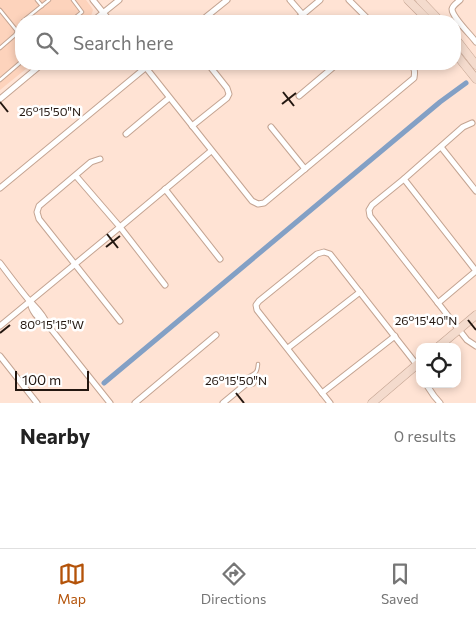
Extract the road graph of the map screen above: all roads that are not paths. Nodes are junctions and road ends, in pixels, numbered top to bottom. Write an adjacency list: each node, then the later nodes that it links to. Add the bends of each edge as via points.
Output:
1 (38, 0): 13 (lane)
2 (73, 0): 18 (lane, via 82,12)
3 (93, 0): 15 (street)
4 (119, 0): 15 (street)
5 (227, 0): 20 (street)
6 (290, 0): 16 (street)
7 (320, 0): 16 (street)
8 (349, 0): 21 (street)
9 (408, 0): 22 (main road)
10 (420, 0): 23 (main road)
11 (460, 0): 24 (street, via 454,5)
12 (47, 1): 13 (lane)
13 (42, 6): 17 (lane)
14 (0, 10): 26 (lane)
15 (103, 13): 19 (street)
16 (303, 14)
17 (31, 15)
18 (78, 15)
19 (100, 15)
20 (208, 15)
21 (364, 15)
22 (422, 15)
23 (434, 15)
24 (454, 15)
25 (461, 24): 29 (street)
26 (15, 28)
27 (476, 32): 29 (street)
28 (15, 35): 32 (lane)
29 (471, 36): 30 (street)
30 (476, 42)
31 (461, 46): 34 (main road)
32 (0, 48)
33 (461, 60): 44 (main road)
34 (476, 65)
35 (15, 67): 43 (lane)
36 (35, 70): 47 (street)
37 (140, 70): 58 (street)
38 (149, 70): 46 (street)
39 (213, 70): 49 (street, via 229,94)
40 (330, 70): 45 (street)
41 (414, 70): 55 (street, via 414,78)
42 (0, 73): 43 (lane)
43 (2, 78)
44 (476, 79)
45 (299, 96)
46 (169, 98): 49 (street); 51 (street)
47 (0, 99)
48 (472, 122): 52 (street)
49 (192, 126): 53 (street)
50 (271, 127): 55 (street)
51 (126, 134)
52 (441, 147): 57 (street); 60 (street)
53 (211, 151): 55 (street, via 258,204 264,203); 59 (street)
54 (100, 159): 56 (street, via 91,162)
55 (305, 169)
56 (76, 176): 61 (street); 64 (street, via 37,212 39,219)
57 (404, 179): 65 (street); 69 (street, via 372,205 370,216)
58 (0, 188)
59 (165, 190): 61 (street); 62 (street)
60 (476, 191)
61 (120, 228): 64 (street); 66 (street)
62 (220, 259)
63 (0, 263): 68 (street)
64 (75, 264): 68 (street); 71 (street)
65 (476, 271): 69 (street)
66 (165, 285)
67 (360, 292): 75 (street); 78 (street); 78 (street, via 330,254 317,254 256,304 257,310)
68 (30, 301): 72 (street); 87 (street, via 35,313)
69 (438, 303): 73 (street)
70 (476, 315): 73 (main road)
71 (120, 321)
72 (0, 326)
73 (459, 329): 76 (main road); 77 (street)
74 (216, 335): 88 (street)
75 (395, 336): 80 (street); 85 (street)
76 (443, 343)
77 (476, 346)
78 (288, 348): 85 (street)
79 (0, 356): 86 (street)
80 (416, 362)
81 (258, 364): 83 (lane)
82 (416, 368): 91 (main road)
83 (254, 376): 89 (street)
84 (429, 388): 92 (street)
85 (322, 393): 90 (street)
86 (37, 403)
87 (110, 403)
88 (135, 403)
89 (223, 403)
90 (330, 403)
91 (372, 403)
92 (440, 403)

